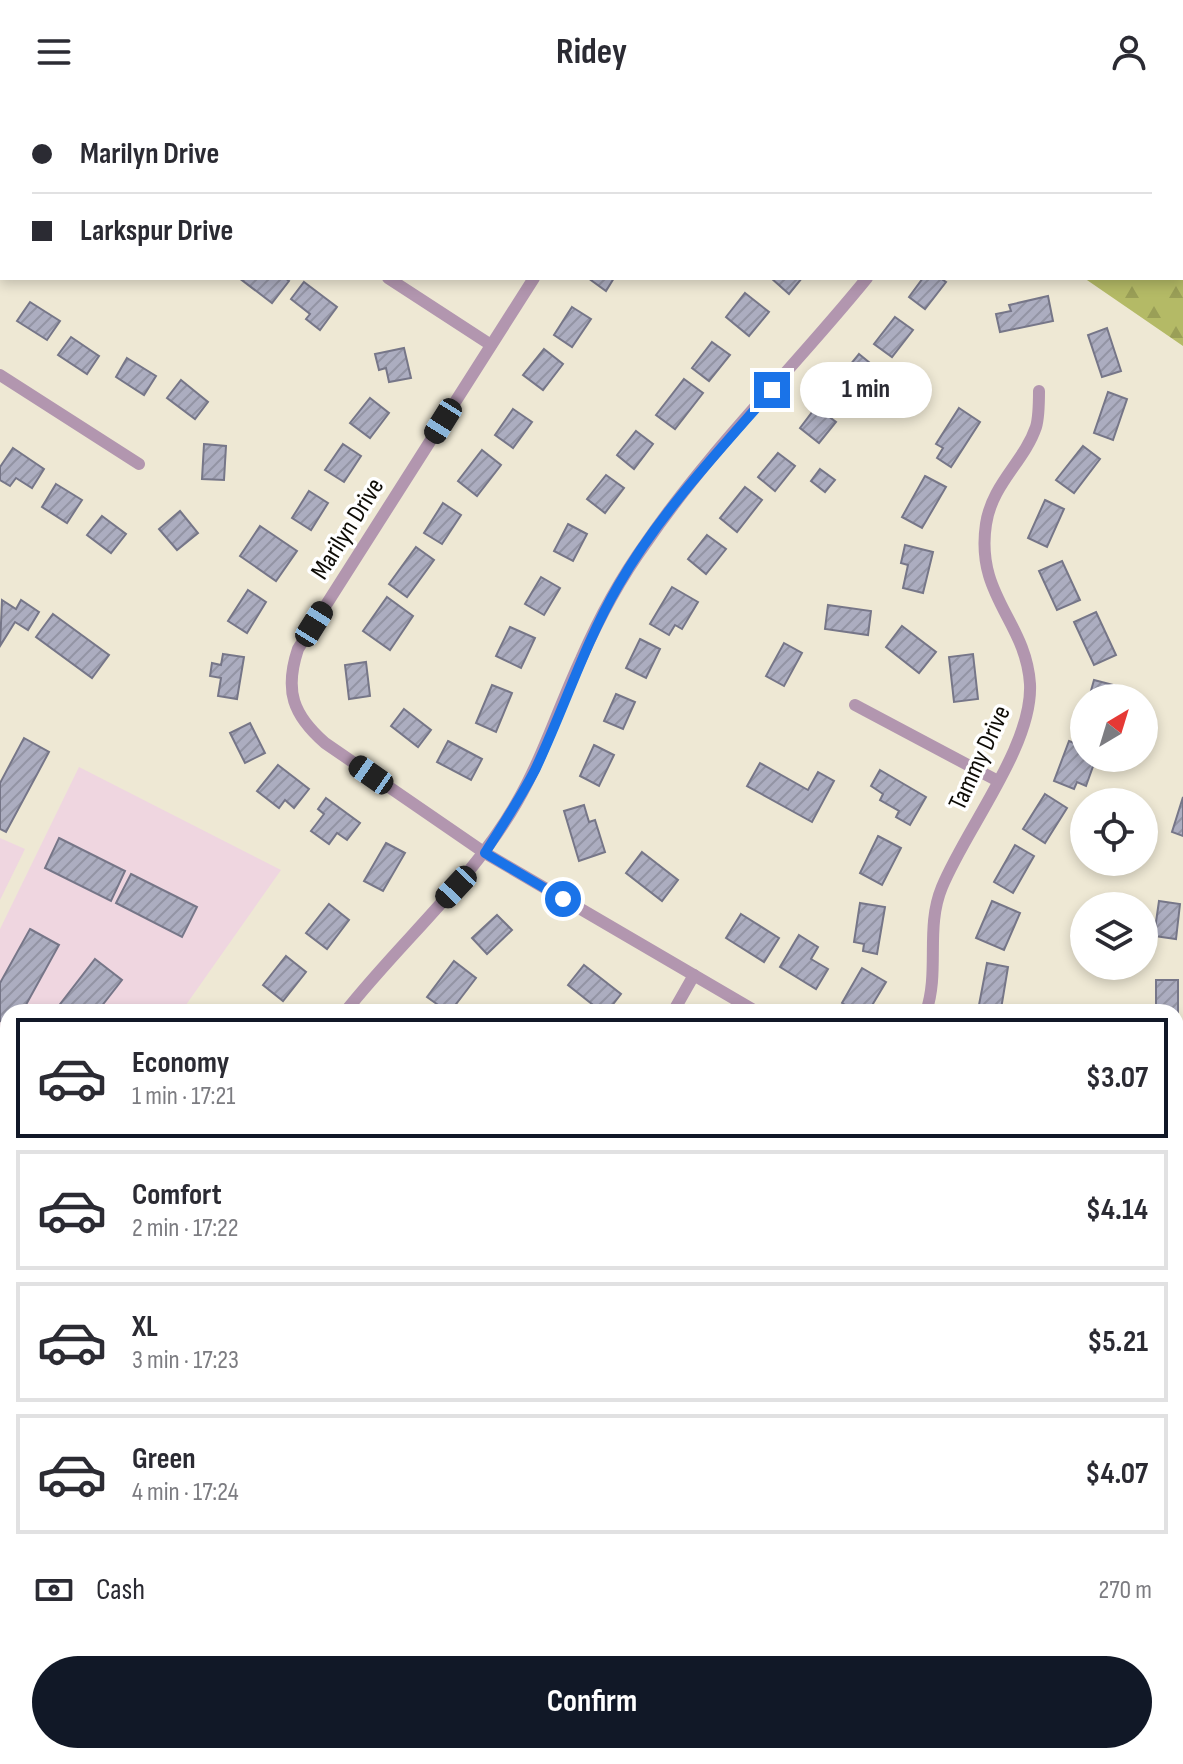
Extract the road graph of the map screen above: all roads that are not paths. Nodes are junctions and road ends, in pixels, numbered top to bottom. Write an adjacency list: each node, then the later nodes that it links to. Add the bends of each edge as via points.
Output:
1 (391, 280): 4 (street)
2 (533, 280): 4 (street, Marilyn Drive)
3 (865, 280): 10 (street, via 646,541 580,660 536,768)
4 (491, 345): 10 (street, Marilyn Drive, via 298,649 291,685 299,716 316,735)
5 (0, 375): 7 (street)
6 (1039, 391): 9 (street, Tammy Drive, via 1037,424 997,491 985,532 989,580 1022,646 1030,685 1024,726)
7 (139, 464)
8 (855, 705): 9 (street)
9 (998, 781): 15 (street, Tammy Drive, via 941,889 933,924)
10 (485, 853): 11 (street, Marilyn Drive); 12 (street)
11 (694, 975): 13 (street); 14 (street, Marilyn Drive)
12 (352, 1004)
13 (678, 1004)
14 (743, 1004)
15 (928, 1004)

